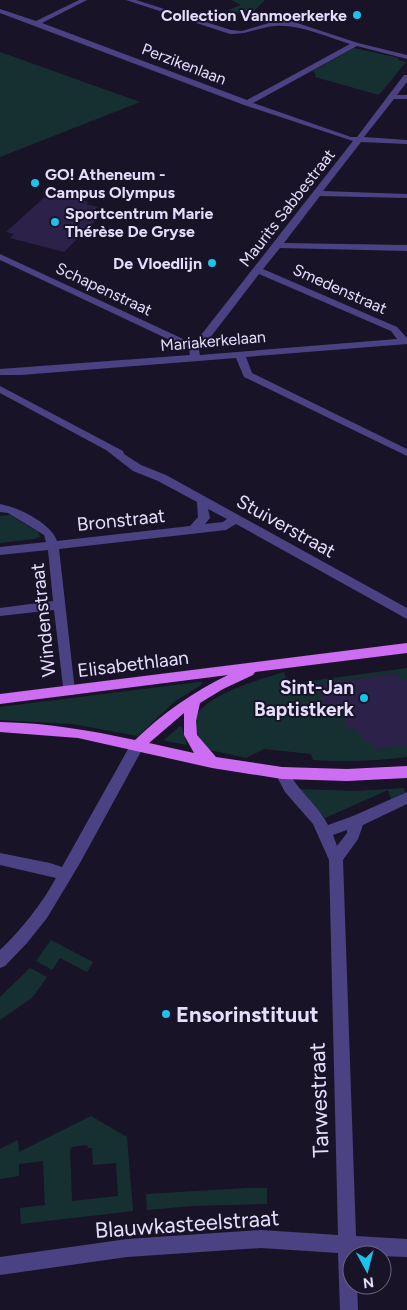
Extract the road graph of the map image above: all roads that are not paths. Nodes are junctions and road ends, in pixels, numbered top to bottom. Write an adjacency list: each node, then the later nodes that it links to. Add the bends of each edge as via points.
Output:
1 (84, 0): 4 (street)
2 (129, 0): 5 (street, via 230,32 242,33 291,22)
3 (0, 11): 4 (street, Perzikenlaan)
4 (36, 23): 10 (street, Perzikenlaan)
5 (356, 44): 6 (street); 10 (street)
6 (407, 57)
7 (407, 77): 8 (street, Maurits Sabbestraat)
8 (392, 97): 9 (street); 11 (street, Maurits Sabbestraat)
9 (407, 97)
10 (247, 104): 11 (street, Perzikenlaan)
11 (358, 140): 12 (street, Perzikenlaan); 13 (street, Maurits Sabbestraat)
12 (407, 142)
13 (316, 193): 14 (street); 15 (street, Maurits Sabbestraat)
14 (407, 196)
15 (277, 245): 16 (street); 18 (street, Maurits Sabbestraat)
16 (407, 248)
17 (0, 257): 20 (street, Schapenstraat)
18 (258, 270): 19 (street, Smedenstraat, via 394,329); 20 (street, Maurits Sabbestraat)
19 (406, 341): 21 (street, Mariakerkelaan)
20 (195, 353): 21 (street, Mariakerkelaan); 23 (street, Mariakerkelaan)
21 (240, 354): 25 (street, via 248,375)
22 (0, 372): 23 (street, Mariakerkelaan)
23 (21, 372): 24 (street)
24 (0, 388): 26 (street, Stuiverstraat, via 111,450 136,468 162,478)
25 (407, 453)
26 (202, 501): 28 (street, Stuiverstraat); 29 (street, Bronstraat, via 204,518)
27 (0, 508): 30 (street, Bronstraat, via 12,510 49,533)
28 (235, 519): 29 (street, Bronstraat, via 226,526); 33 (street, Stuiverstraat)
29 (193, 530): 30 (street, Bronstraat)
30 (53, 545): 31 (street, Bronstraat); 32 (street, Windenstraat)
31 (0, 551)
32 (60, 605): 34 (street); 39 (street, Windenstraat)
33 (392, 606): 35 (street, Stuiverstraat); 36 (street, Stuiverstraat)
34 (0, 612)
35 (407, 614)
36 (407, 620)
37 (407, 648): 38 (main road, Elisabethlaan)
38 (270, 665): 39 (main road, Elisabethlaan); 41 (main road, Elisabethlaan, via 216,686)
39 (69, 690): 40 (main road, Elisabethlaan)
40 (0, 699)
41 (194, 702): 43 (main road, Elisabethlaan, via 163,722); 44 (main road, via 188,729 195,746)
42 (0, 727): 43 (main road, via 78,733)
43 (137, 746): 44 (main road); 52 (street)
44 (212, 762): 46 (main road)
45 (407, 772): 46 (main road, via 347,775)
46 (282, 773): 49 (street, Tarwestraat, via 287,787 317,818)
47 (407, 798): 48 (street)
48 (357, 821): 49 (street); 51 (street, via 353,835)
49 (325, 832): 51 (street, Tarwestraat, via 330,851)
50 (0, 859): 52 (street)
51 (336, 859): 54 (street, Tarwestraat)
52 (65, 875): 53 (street, via 36,922)
53 (0, 962)
54 (346, 1244): 55 (street, Blauwkasteelstraat); 56 (street, Blauwkasteelstraat, via 261,1239 127,1248); 57 (street, Tarwestraat)
55 (407, 1248)
56 (0, 1266)
57 (349, 1310)

